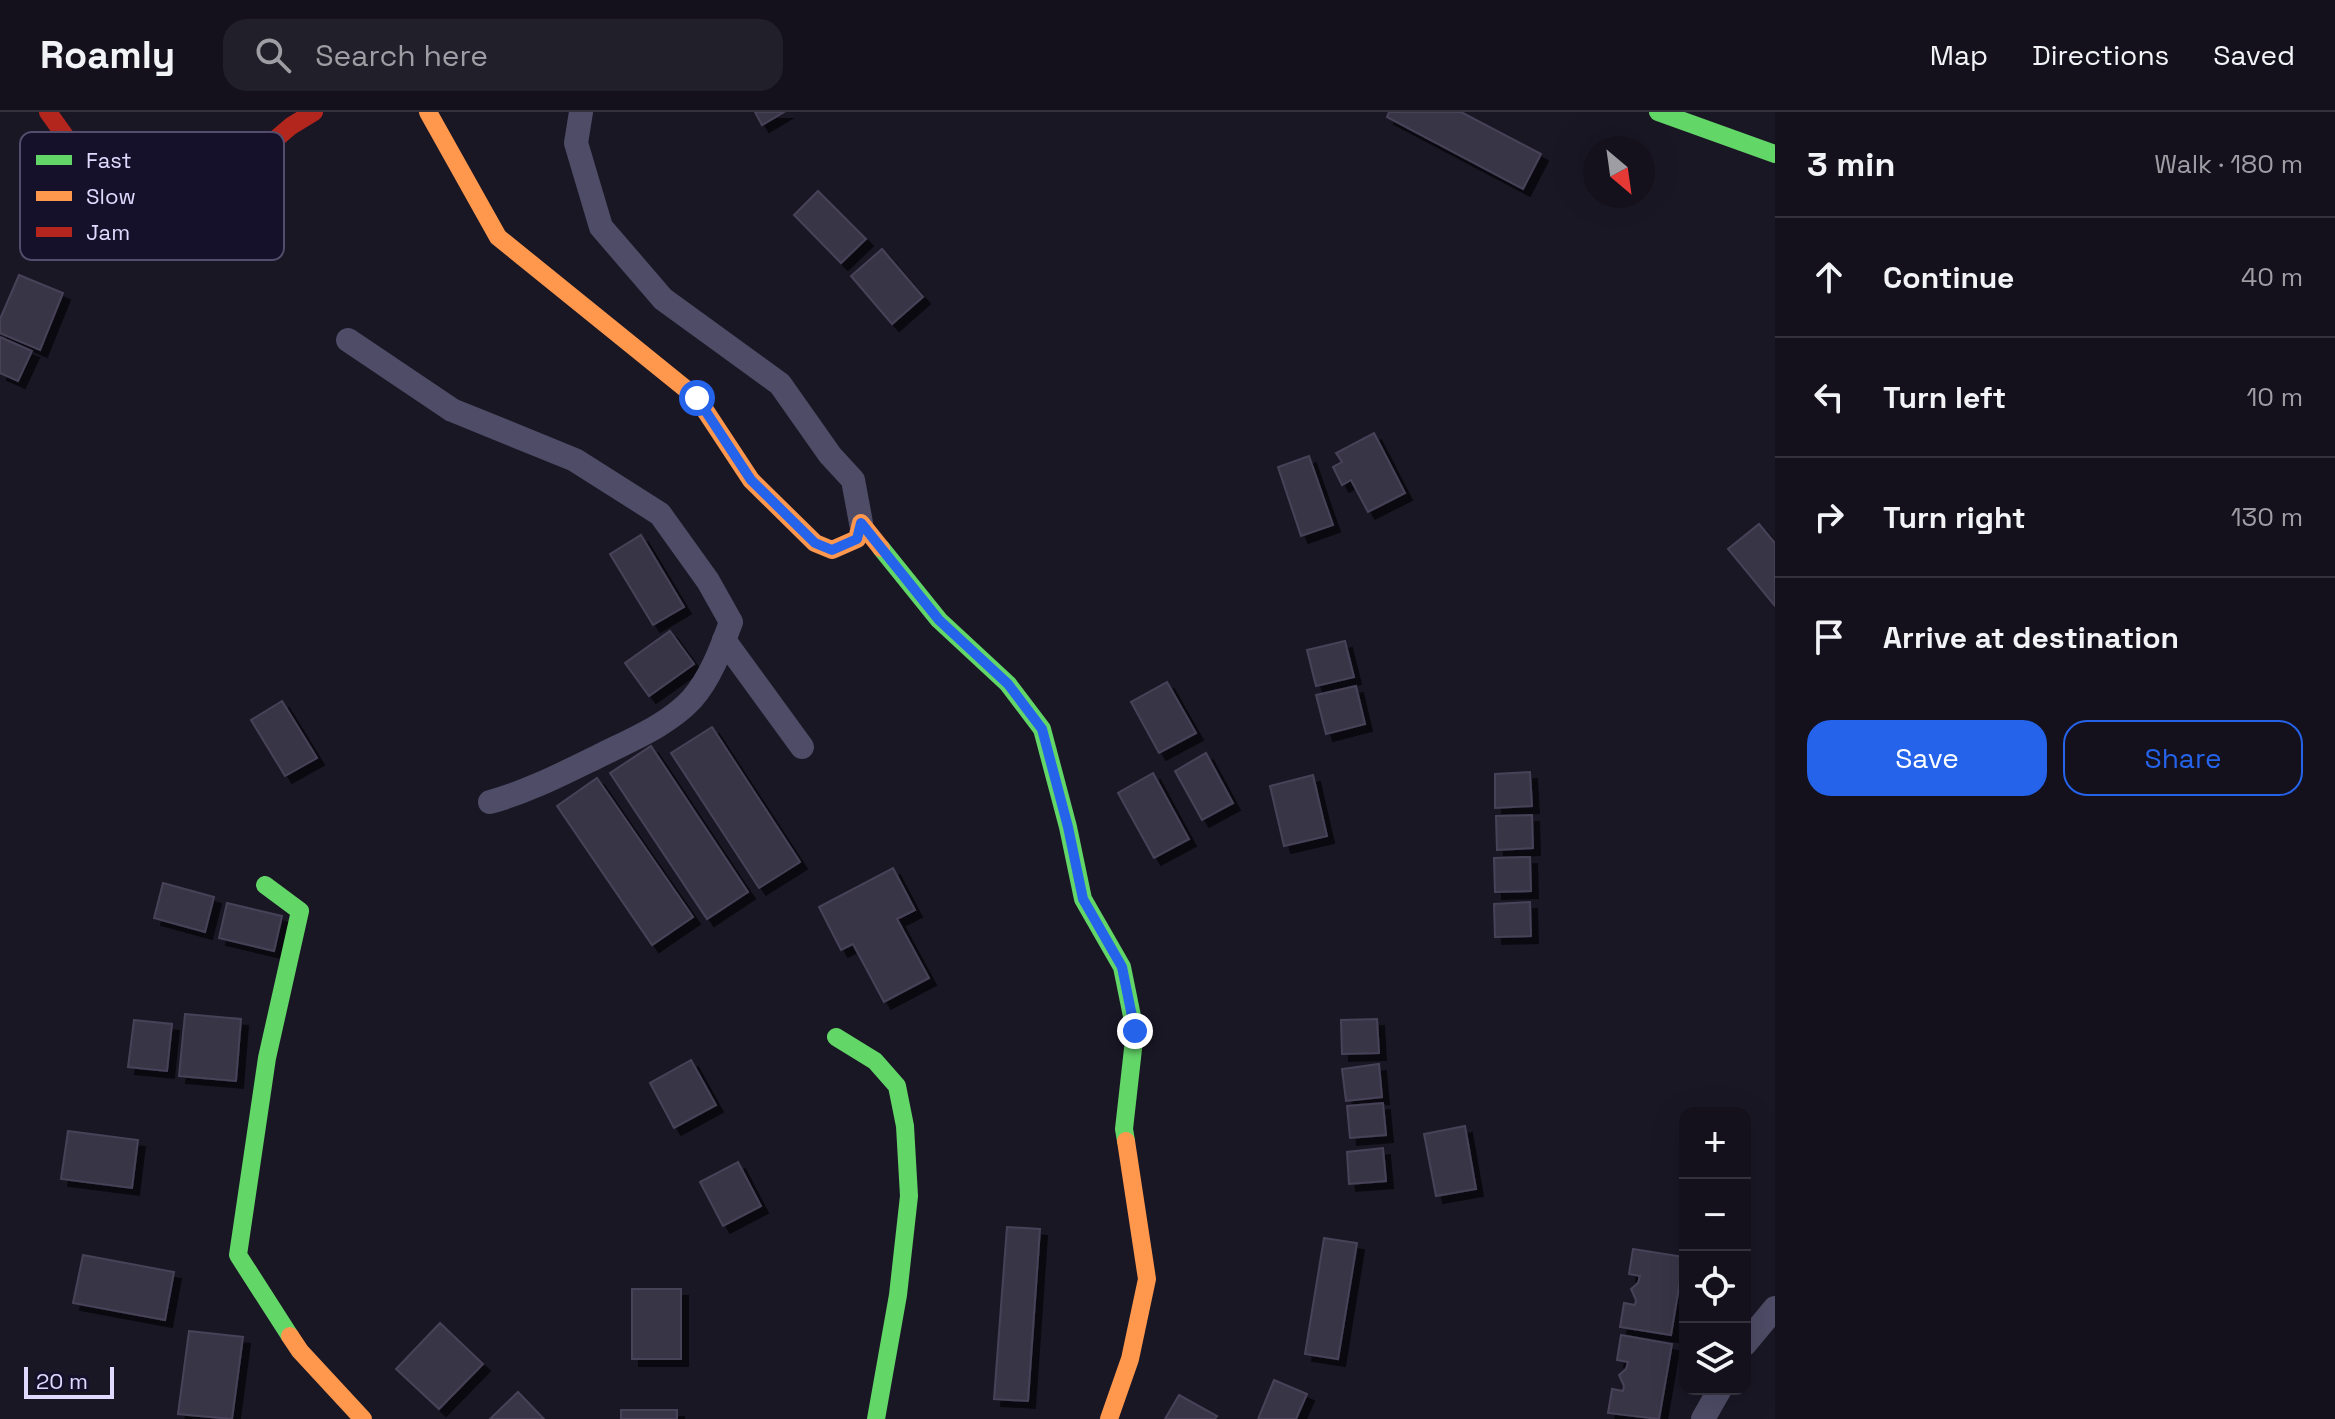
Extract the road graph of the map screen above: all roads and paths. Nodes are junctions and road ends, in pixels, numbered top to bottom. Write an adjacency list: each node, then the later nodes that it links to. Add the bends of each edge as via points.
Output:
1 (48, 112): 6 (street)
2 (314, 112): 7 (street)
3 (428, 112): 10 (street, via 498,237 697,398 751,480 815,543 832,550 857,539)
4 (581, 112): 10 (street, via 576,143 601,227 663,299 780,384 853,480)
5 (1658, 112): 8 (street)
6 (62, 132)
7 (284, 132)
8 (1775, 154)
9 (348, 340): 11 (street, via 452,410 575,460 660,514 731,622)
10 (861, 523): 21 (street, via 939,620 1008,684 1042,729 1083,899 1122,967 1135,1031 1124,1129 1147,1279 1130,1359)
11 (724, 640): 12 (street); 13 (street, via 692,698 672,716 524,793)
12 (802, 747)
13 (490, 802)
14 (265, 885): 19 (street, via 300,911 267,1058 238,1255 300,1351)
15 (836, 1037): 20 (street, via 875,1061 897,1086 905,1126 909,1196)
16 (1775, 1308): 17 (street)
17 (1751, 1337)
18 (1717, 1395): 22 (street)
19 (363, 1419)
20 (876, 1419)
21 (1109, 1419)
22 (1703, 1419)

